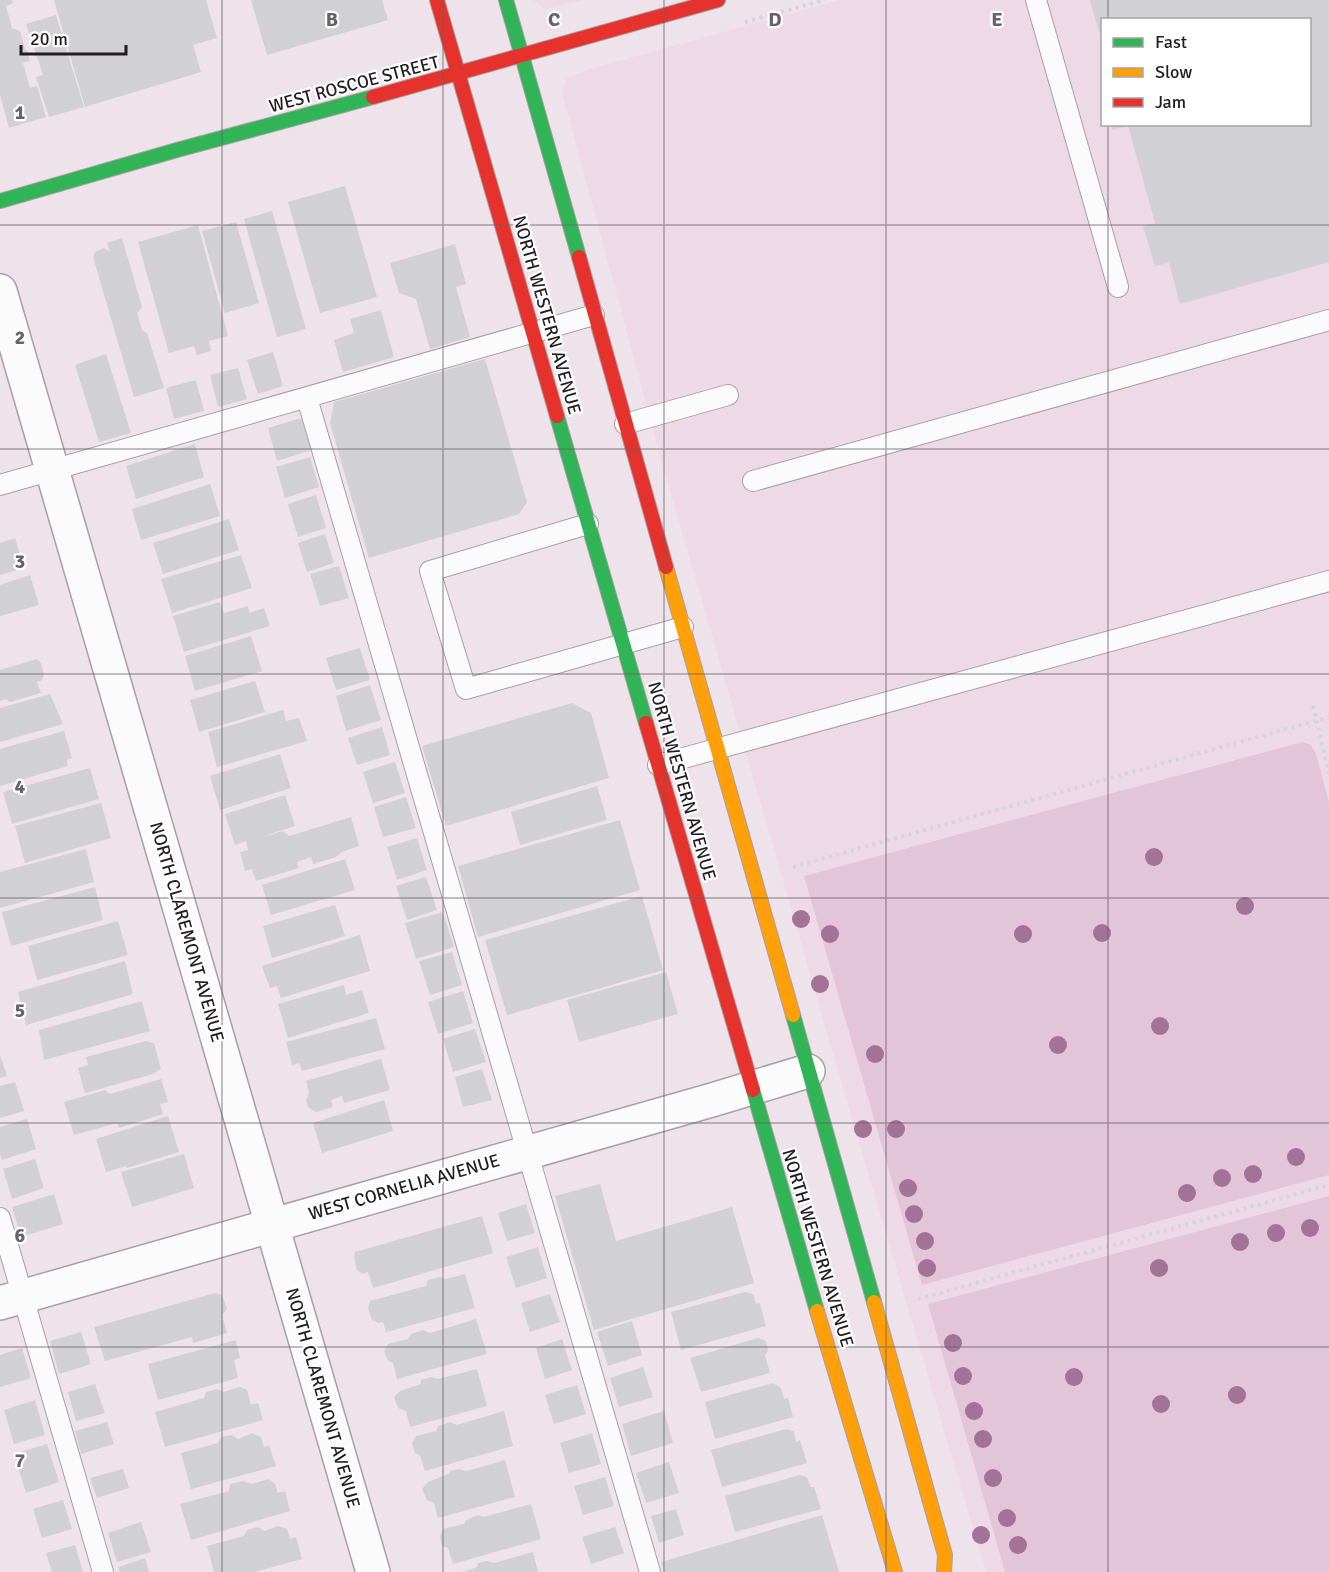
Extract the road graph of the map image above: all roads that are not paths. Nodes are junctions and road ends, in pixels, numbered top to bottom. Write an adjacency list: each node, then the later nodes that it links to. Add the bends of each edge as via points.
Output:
1 (437, 0): 6 (main road, NORTH WESTERN AVENUE)
2 (506, 0): 5 (main road, NORTH WESTERN AVENUE)
3 (718, 0): 5 (main road, WEST ROSCOE STREET)
4 (1036, 0): 8 (lane)
5 (522, 55): 6 (main road, WEST ROSCOE STREET); 10 (main road, NORTH WESTERN AVENUE)
6 (458, 74): 7 (main road, WEST ROSCOE STREET); 12 (main road, NORTH WESTERN AVENUE)
7 (0, 201)
8 (1118, 287)
9 (0, 291): 16 (street, NORTH CLAREMONT AVENUE)
10 (594, 315): 12 (lane); 15 (main road, NORTH WESTERN AVENUE)
11 (1329, 320): 17 (lane)
12 (533, 333): 14 (lane); 19 (main road, NORTH WESTERN AVENUE)
13 (728, 395): 15 (lane)
14 (307, 398): 16 (lane); 27 (lane)
15 (625, 424): 21 (main road, NORTH WESTERN AVENUE)
16 (52, 470): 18 (lane); 29 (street, NORTH CLAREMONT AVENUE)
17 (753, 481)
18 (0, 485)
19 (588, 524): 22 (main road, NORTH WESTERN AVENUE); 22 (lane, via 430,571 466,689)
20 (1329, 581): 23 (lane)
21 (683, 627): 22 (lane); 23 (main road, NORTH WESTERN AVENUE)
22 (623, 645): 24 (main road, NORTH WESTERN AVENUE)
23 (717, 749): 24 (lane); 25 (main road, NORTH WESTERN AVENUE)
24 (658, 765): 26 (main road, NORTH WESTERN AVENUE)
25 (808, 1071): 26 (street, WEST CORNELIA AVENUE); 35 (main road, NORTH WESTERN AVENUE, via 945,1555)
26 (752, 1088): 27 (street, WEST CORNELIA AVENUE); 34 (main road, NORTH WESTERN AVENUE)
27 (527, 1152): 29 (street, WEST CORNELIA AVENUE); 33 (lane)
28 (0, 1218): 30 (lane)
29 (272, 1225): 30 (street, WEST CORNELIA AVENUE); 32 (street, NORTH CLAREMONT AVENUE)
30 (11, 1300): 31 (lane)
31 (103, 1572)
32 (373, 1572)
33 (650, 1572)
34 (896, 1572)
35 (944, 1572)

